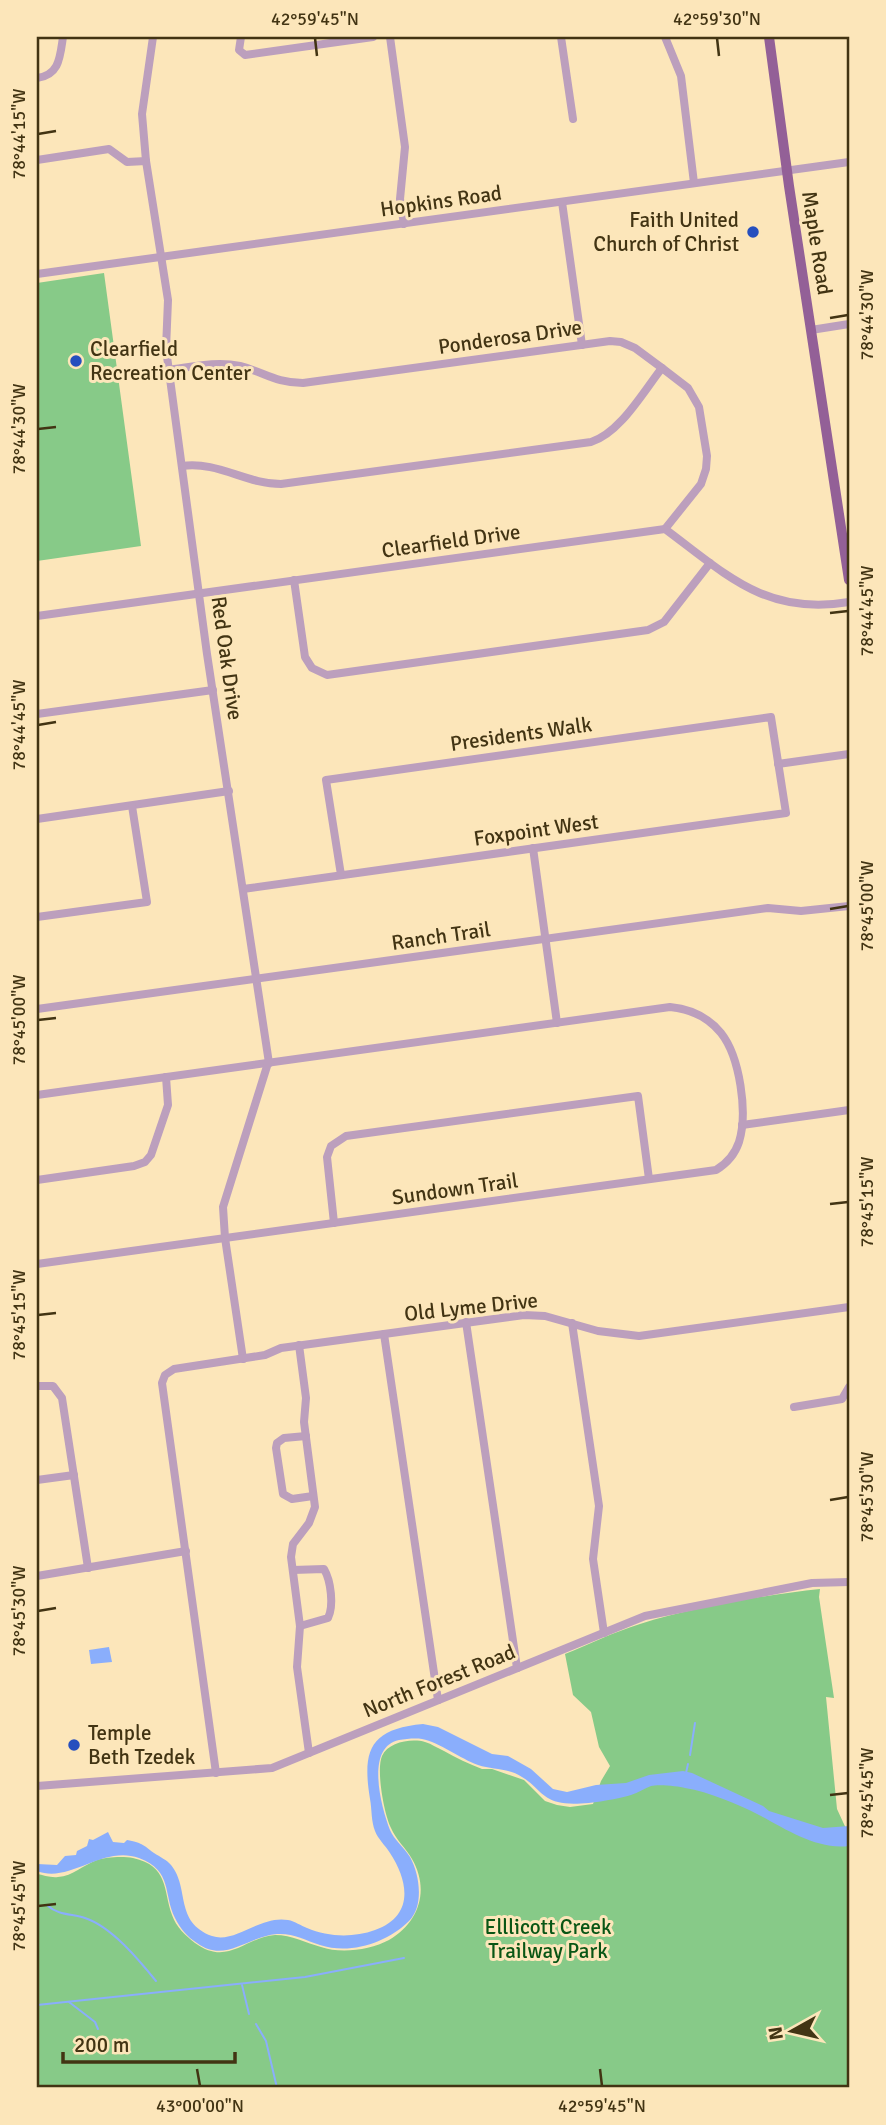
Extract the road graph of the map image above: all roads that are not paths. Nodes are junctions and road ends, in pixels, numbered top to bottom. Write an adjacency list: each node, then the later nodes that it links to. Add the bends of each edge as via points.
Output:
1 (62, 37): 9 (street, via 57,66 49,75)
2 (153, 37): 12 (street, Red Oak Drive, via 142,114)
3 (241, 37): 4 (street, via 239,50 245,55)
4 (373, 37)
5 (390, 37): 17 (street, via 405,147 400,199)
6 (561, 37): 10 (street)
7 (665, 37): 15 (street, via 681,76)
8 (769, 37): 14 (main road, Maple Road)
9 (37, 78)
10 (573, 119)
11 (37, 160): 12 (street, via 109,149 127,162)
12 (146, 161): 18 (street, Red Oak Drive)
13 (849, 162): 14 (street, Hopkins Road)
14 (787, 171): 15 (street, Hopkins Road); 21 (main road, Maple Road)
15 (694, 183): 16 (street, Hopkins Road)
16 (562, 202): 17 (street, Hopkins Road); 22 (street)
17 (404, 224): 18 (street, Hopkins Road)
18 (161, 257): 19 (street, Hopkins Road); 24 (street, Red Oak Drive, via 168,300)
19 (37, 274)
20 (849, 324): 21 (street)
21 (811, 330): 27 (main road, Maple Road)
22 (582, 345): 23 (street, Ponderosa Drive, via 621,342); 24 (street, Ponderosa Drive, via 303,383 283,382 217,363)
23 (662, 368): 25 (street, via 615,428 591,442 281,484 261,483 211,466); 26 (street, Ponderosa Drive, via 696,399 708,459 701,484)
24 (169, 370): 25 (street, Red Oak Drive)
25 (182, 466): 31 (street, Red Oak Drive)
26 (665, 529): 28 (street); 29 (street, Clearfield Drive)
27 (847, 549): 30 (main road, Maple Road)
28 (710, 563): 29 (street, via 664,622 648,630 327,675 312,668 305,657); 32 (street, via 746,587 778,600 808,606)
29 (294, 580): 31 (street, Clearfield Drive)
30 (849, 580)
31 (200, 594): 33 (street, Clearfield Drive); 34 (street, Red Oak Drive)
32 (849, 602)
33 (37, 616)
34 (213, 690): 35 (street); 38 (street, Red Oak Drive)
35 (37, 715)
36 (849, 754): 37 (street)
37 (778, 764): 41 (street, Foxpoint West, via 786,813); 42 (street, Presidents Walk, via 771,717 326,780)
38 (229, 791): 39 (street); 43 (street, Red Oak Drive)
39 (132, 806): 40 (street); 45 (street, via 147,902)
40 (37, 819)
41 (533, 848): 42 (street, Foxpoint West); 46 (street)
42 (341, 875): 43 (street, Foxpoint West)
43 (243, 889): 47 (street, Red Oak Drive)
44 (849, 906): 46 (street, Ranch Trail, via 802,911 768,908)
45 (37, 917)
46 (546, 939): 47 (street, Ranch Trail); 49 (street)
47 (256, 978): 48 (street, Ranch Trail); 50 (street, Red Oak Drive)
48 (37, 1009)
49 (557, 1023): 50 (street); 54 (street, via 670,1007 701,1015 717,1028 733,1052)
50 (268, 1063): 51 (street); 58 (street, Red Oak Drive, via 226,1194)
51 (166, 1077): 52 (street); 55 (street, via 168,1105 145,1162)
52 (37, 1095)
53 (849, 1110): 54 (street)
54 (741, 1125): 56 (street, Sundown Trail, via 736,1149 716,1170)
55 (37, 1180)
56 (649, 1180): 57 (street, Sundown Trail); 57 (street, via 638,1096 346,1136 331,1146 327,1157)
57 (334, 1223): 58 (street, Sundown Trail)
58 (225, 1238): 59 (street, Sundown Trail); 65 (street, Red Oak Drive)
59 (37, 1264)
60 (849, 1307): 62 (street, Old Lyme Drive, via 639,1336)
61 (466, 1322): 62 (street, Old Lyme Drive, via 536,1315); 63 (street, Old Lyme Drive); 80 (street)
62 (572, 1323): 79 (street, via 599,1506 593,1550)
63 (384, 1334): 64 (street, Old Lyme Drive); 81 (street)
64 (299, 1345): 65 (street, Old Lyme Drive); 69 (street)
65 (243, 1359): 73 (street, Old Lyme Drive, via 174,1370 163,1379)
66 (37, 1386): 70 (street, via 53,1387 62,1398)
67 (849, 1387): 68 (street, via 842,1399)
68 (794, 1407)
69 (306, 1436): 72 (street); 72 (street, via 284,1438 276,1448 283,1494 292,1499)
70 (74, 1475): 71 (street); 74 (street)
71 (37, 1480)
72 (313, 1496): 75 (street, via 313,1516 291,1550)
73 (186, 1551): 74 (street); 83 (street)
74 (88, 1568): 76 (street)
75 (293, 1570): 78 (street); 78 (street, via 324,1569 332,1609 328,1618)
76 (37, 1576)
77 (849, 1582): 79 (street, North Forest Road, via 812,1583 684,1607)
78 (300, 1626): 82 (street, via 297,1667)
79 (604, 1633): 80 (street, North Forest Road)
80 (517, 1668): 81 (street, North Forest Road)
81 (438, 1700): 82 (street, North Forest Road)
82 (309, 1753): 83 (street, North Forest Road, via 272,1768)
83 (216, 1773): 84 (street, North Forest Road)
84 (37, 1786)

